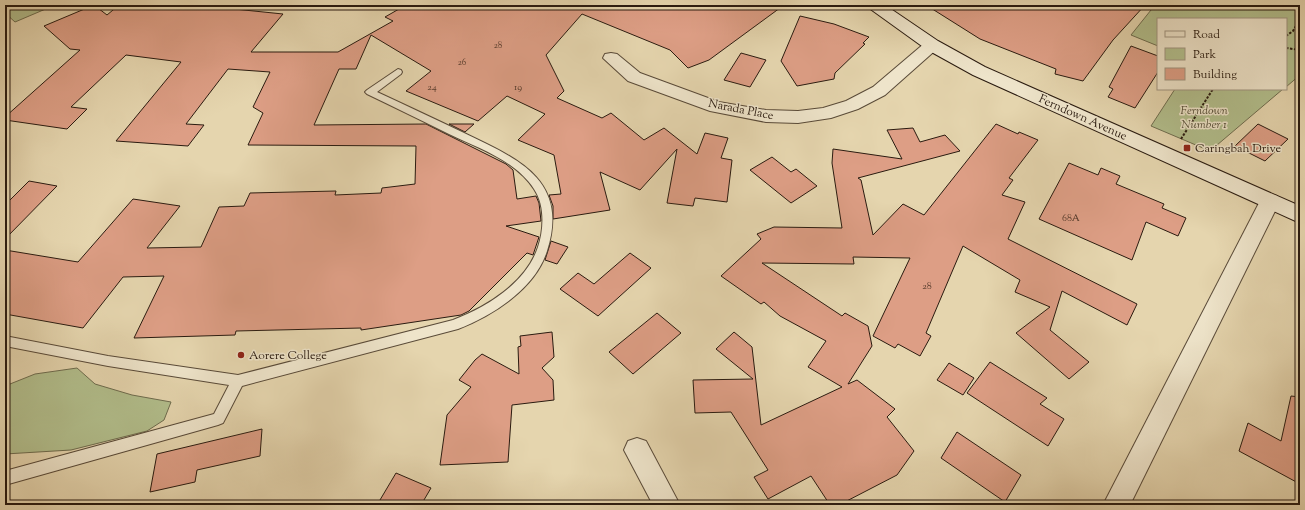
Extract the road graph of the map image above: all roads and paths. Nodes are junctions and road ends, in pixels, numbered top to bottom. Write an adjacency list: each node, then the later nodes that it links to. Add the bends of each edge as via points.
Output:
1 (875, 5): 4 (main road, Ferndown Avenue)
2 (1300, 19): 3 (path, via 1293,31)
3 (1287, 35)
4 (932, 44): 7 (street, Narada Place, via 879,91 852,105 825,114 798,117 766,116 716,107 634,76); 10 (main road, Ferndown Avenue, via 979,71)
5 (1287, 48): 6 (path)
6 (1300, 50)
7 (611, 58)
8 (398, 72): 14 (lane, via 370,92 504,156 535,182 542,192 546,208 547,226 540,257 531,272 513,290 472,319)
9 (1212, 90): 10 (path)
10 (1170, 156): 11 (main road, Ferndown Avenue)
11 (1270, 201): 12 (main road, Ferndown Avenue); 18 (street)
12 (1300, 214)
13 (5, 341): 14 (lane, via 108,361)
14 (238, 381): 16 (lane, via 218,419)
15 (637, 450): 17 (street)
16 (5, 478)
17 (667, 505)
18 (1116, 505)

